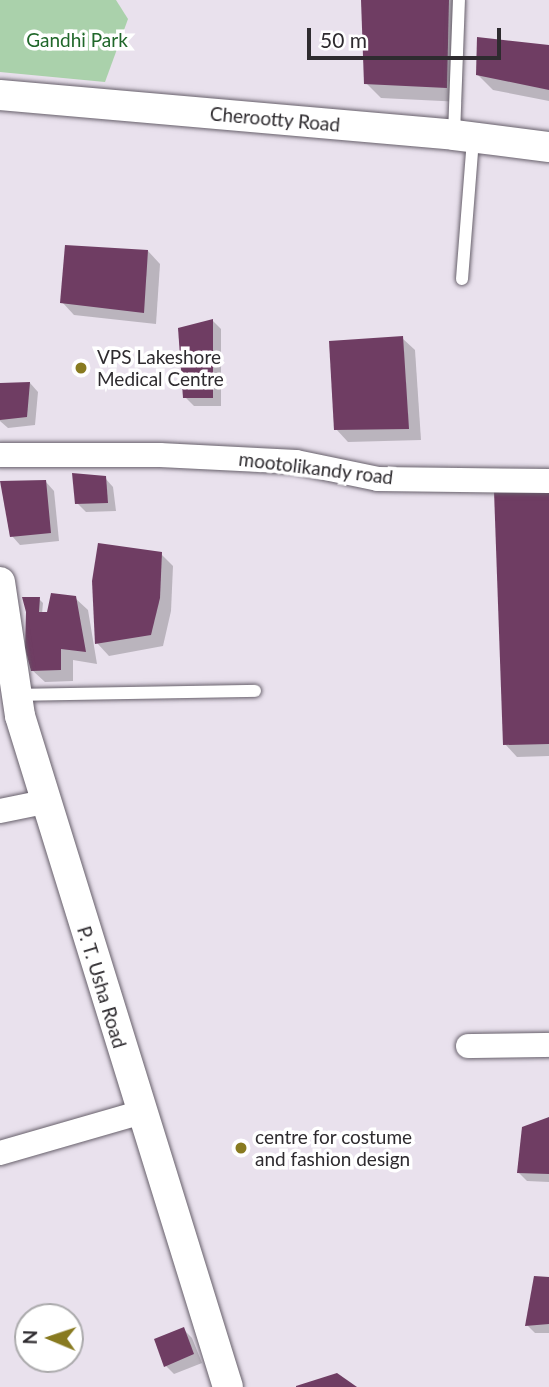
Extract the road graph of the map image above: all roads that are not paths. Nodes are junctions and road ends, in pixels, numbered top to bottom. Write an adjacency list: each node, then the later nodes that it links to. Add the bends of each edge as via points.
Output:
1 (459, 0): 3 (lane)
2 (0, 95): 3 (street, Cherootty Road)
3 (464, 136): 4 (street, Cherootty Road); 5 (lane)
4 (549, 147)
5 (462, 279)
6 (0, 455): 7 (street, mootolikandy road, via 160,455 296,462 378,478)
7 (549, 481)
8 (0, 582): 10 (street, P. T. Usha Road)
9 (256, 691): 10 (lane)
10 (16, 695): 11 (street, P. T. Usha Road)
11 (44, 802): 12 (street); 15 (street, P. T. Usha Road)
12 (0, 811)
13 (549, 1045): 14 (street)
14 (468, 1046)
15 (142, 1112): 16 (street); 17 (street, P. T. Usha Road)
16 (0, 1153)
17 (228, 1387)

